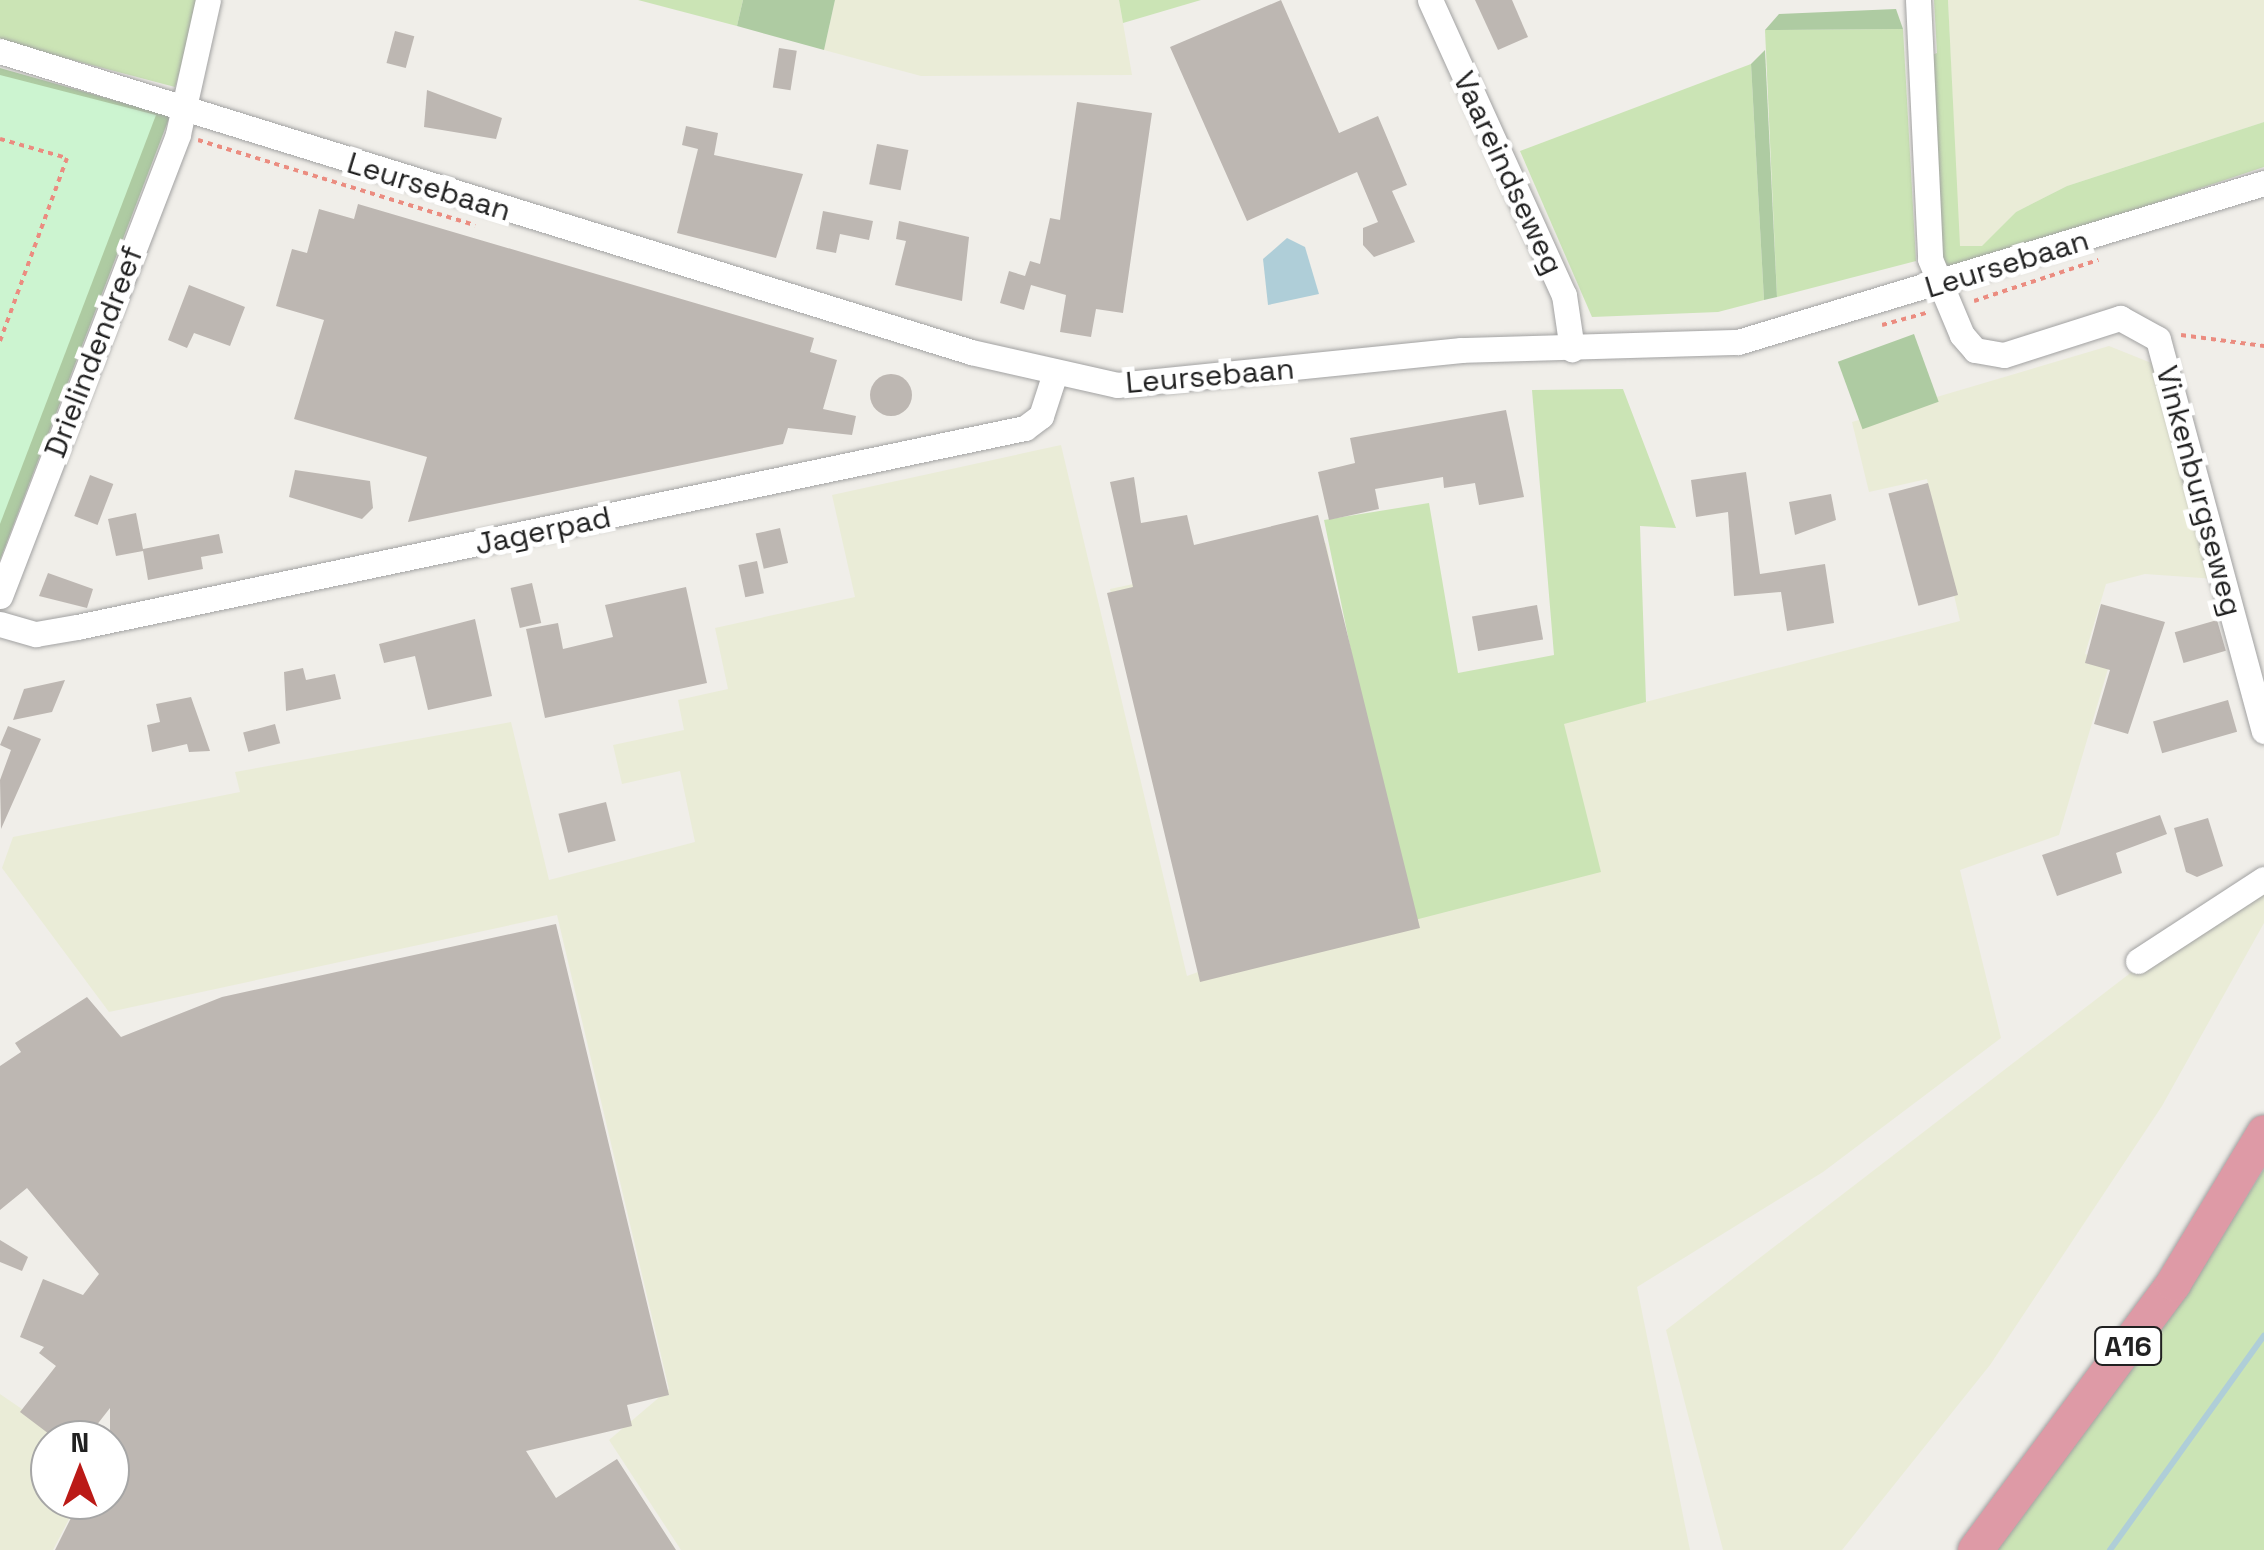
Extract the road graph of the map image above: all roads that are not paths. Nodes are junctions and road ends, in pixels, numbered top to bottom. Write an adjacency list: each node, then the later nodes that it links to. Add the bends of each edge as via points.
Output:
1 (208, 0): 5 (street, Drielindendreef)
2 (1430, 0): 8 (street, Vaareindseweg, via 1564,295)
3 (1918, 0): 7 (street, via 1930,259)
4 (0, 51): 5 (street, Leursebaan)
5 (180, 106): 9 (street, Leursebaan); 10 (street, Drielindendreef, via 178,134)
6 (2264, 183): 7 (street, Leursebaan)
7 (1947, 296): 8 (street, Leursebaan, via 1738,342); 12 (street, Vinkenburgseweg, via 1962,335 1986,354 2120,318 2152,331)
8 (1572, 349): 9 (street, Leursebaan, via 1461,350 1117,385)
9 (1054, 376): 11 (street, Jagerpad, via 1041,416 1025,428 76,627 36,634)
10 (0, 596)
11 (0, 624)
12 (2264, 732)
13 (2264, 880): 14 (street)
14 (2138, 961)
15 (2264, 1132): 16 (highway, A16, via 2173,1284)
16 (1975, 1550)

